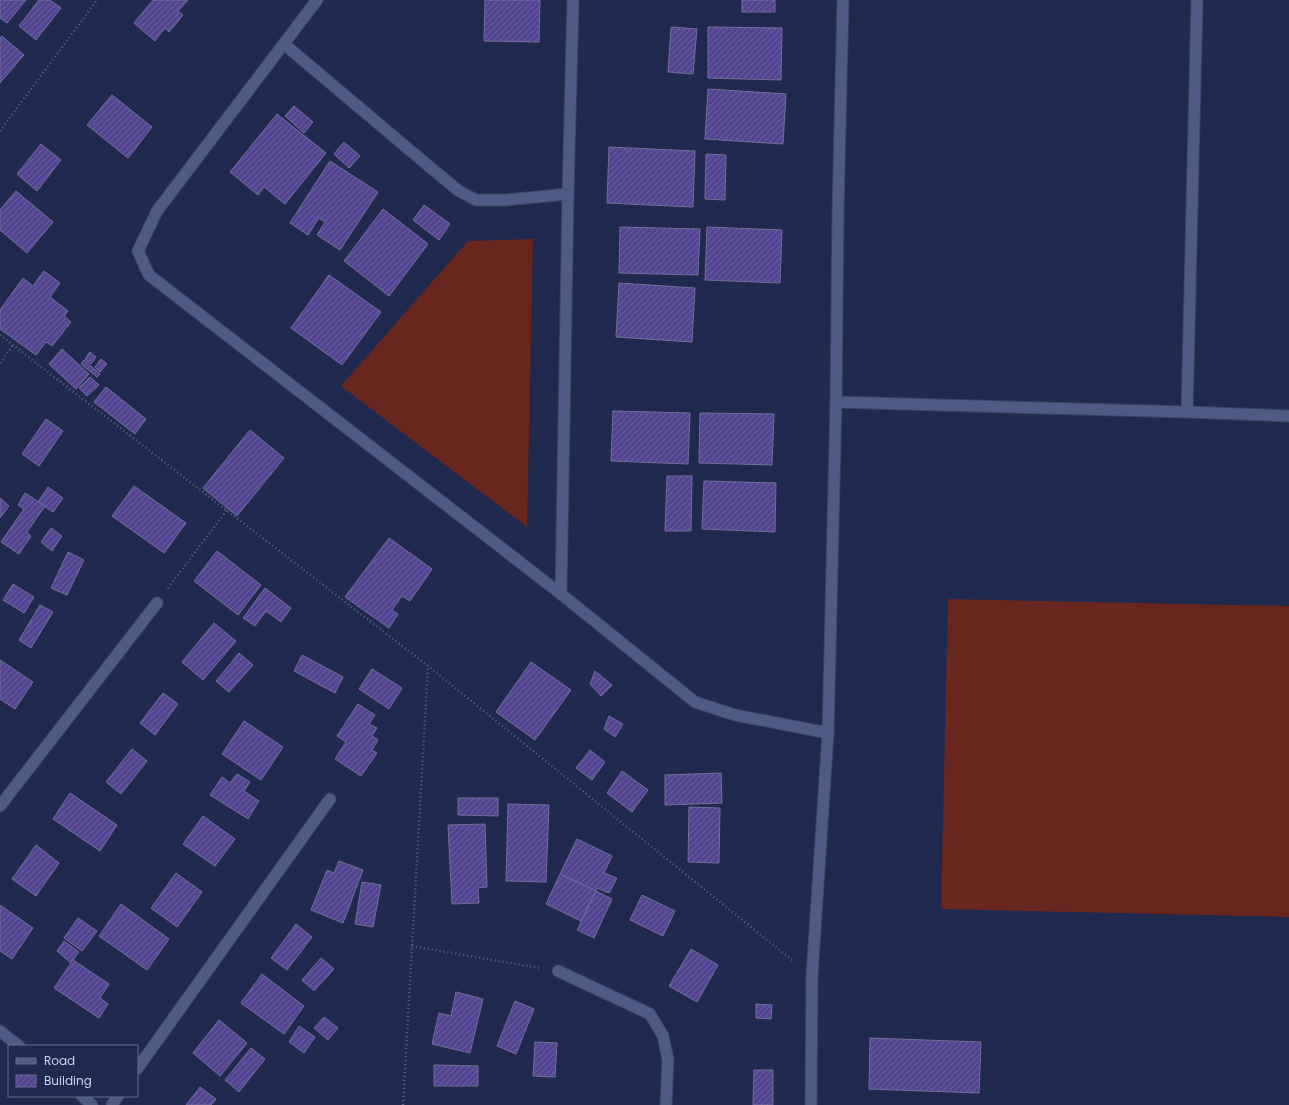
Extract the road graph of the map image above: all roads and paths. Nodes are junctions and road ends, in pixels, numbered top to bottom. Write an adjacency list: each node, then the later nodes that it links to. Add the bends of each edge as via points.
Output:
1 (97, 0): 7 (path)
2 (317, 0): 6 (street)
3 (573, 0): 8 (street)
4 (843, 0): 12 (street)
5 (1197, 0): 13 (street)
6 (284, 44): 8 (street, via 459,191 476,200); 16 (street, via 157,211 138,251 149,275)
7 (0, 131)
8 (568, 194): 16 (street)
9 (0, 335): 10 (path)
10 (13, 345): 11 (path); 15 (path)
11 (0, 363)
12 (836, 402): 13 (street); 19 (street)
13 (1187, 412): 14 (street)
14 (1289, 416)
15 (227, 510): 17 (path); 18 (path)
16 (560, 594): 19 (street, via 695,702 735,715)
17 (157, 603): 21 (street)
18 (428, 666): 22 (path); 24 (path)
19 (828, 733): 24 (street)
20 (330, 799): 27 (street)
21 (0, 806)
22 (412, 946): 23 (path); 30 (path)
23 (558, 971): 31 (street, via 650,1014 663,1036 668,1060)
24 (812, 976): 32 (street)
25 (0, 1031): 26 (street)
26 (19, 1045)
27 (138, 1068)
28 (83, 1097): 29 (street)
29 (92, 1105)
30 (403, 1105)
31 (666, 1105)
32 (811, 1105)

